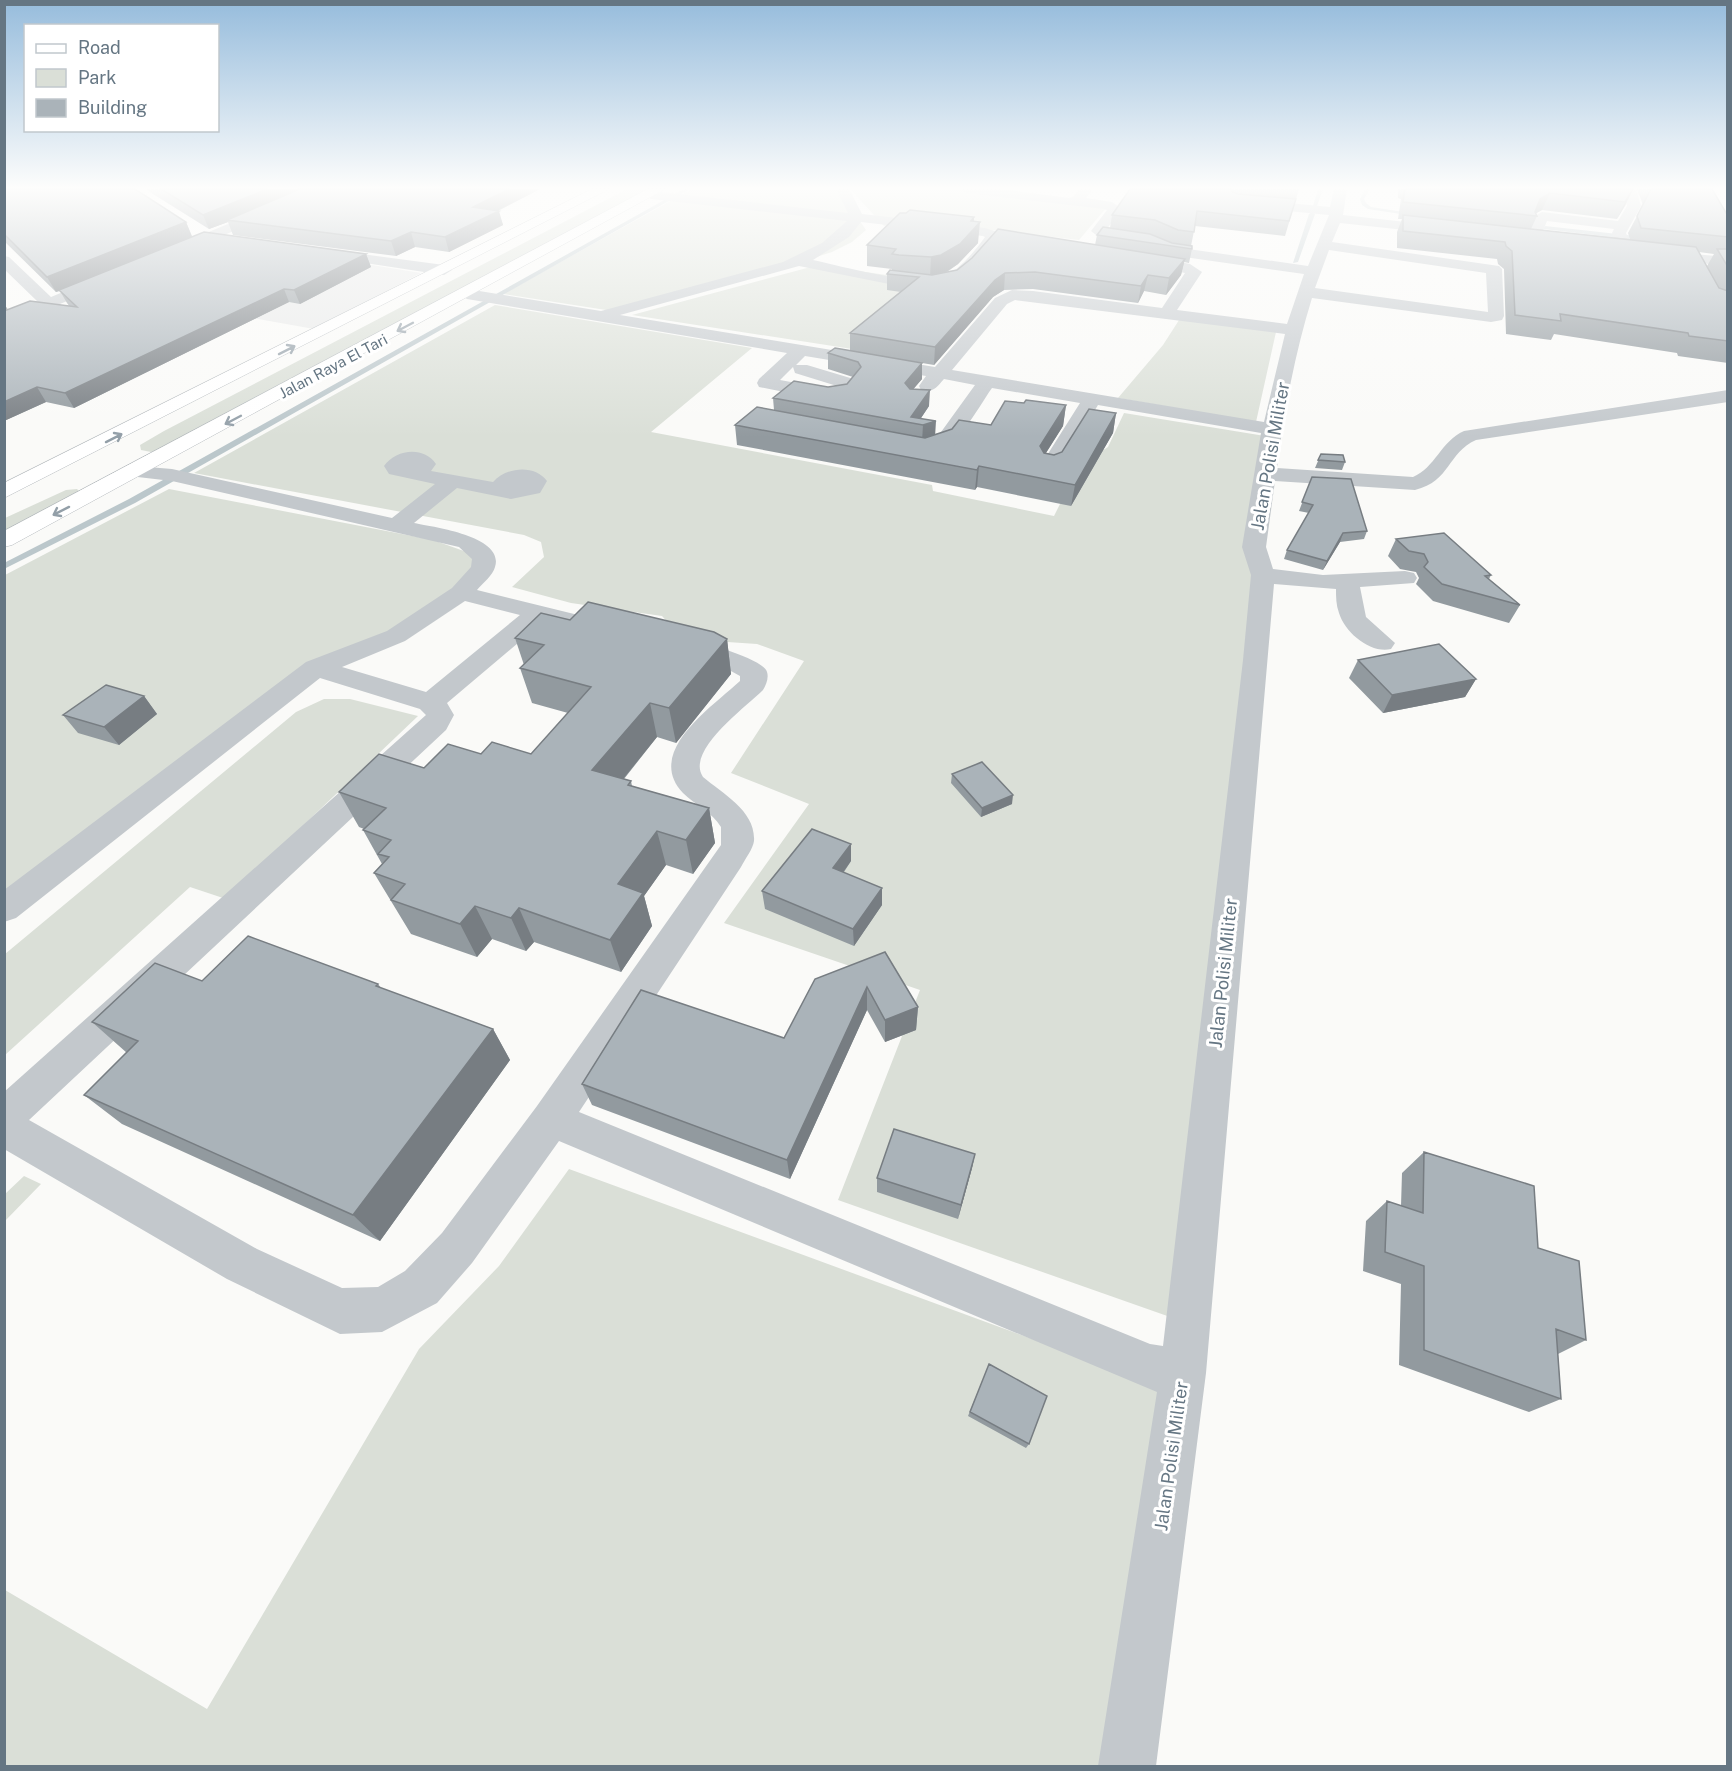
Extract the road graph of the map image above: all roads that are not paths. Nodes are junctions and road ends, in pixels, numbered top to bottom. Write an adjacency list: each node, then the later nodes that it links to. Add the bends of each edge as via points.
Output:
1 (16, 272): 17 (street)
2 (123, 272): 17 (street)
3 (441, 272): 33 (main road, Jalan Raya El Tari, one-way to 3)
4 (517, 272): 16 (main road, Jalan Raya El Tari)
5 (764, 272): 21 (street)
6 (852, 272): 7 (street, via 935,284 945,283)
7 (960, 272)
8 (1194, 272): 15 (street)
9 (1314, 272): 23 (street, Jalan Polisi Militer)
10 (1402, 272): 11 (street, via 1491,317 1496,316)
11 (1494, 272)
12 (1700, 272): 14 (street)
13 (1155, 276): 15 (street)
14 (1702, 276)
15 (1188, 281): 20 (street)
16 (474, 295): 21 (street); 35 (main road, Jalan Raya El Tari, one-way to 35)
17 (48, 303): 19 (street)
18 (4, 310): 19 (street)
19 (26, 312): 22 (street)
20 (1166, 314): 23 (street); 26 (street, via 1027,295 1007,297)
21 (597, 316): 24 (street)
22 (4, 322)
23 (1294, 330): 31 (street, Jalan Polisi Militer)
24 (801, 350): 25 (street); 26 (street)
25 (785, 364)
26 (939, 373): 27 (street); 29 (street)
27 (987, 381): 30 (street); 32 (street, via 943,443 923,450)
28 (1728, 396): 37 (street, via 1471,435 1456,442 1432,477 1415,484)
29 (917, 399)
30 (1092, 399): 31 (street, via 1199,426); 34 (street)
31 (1272, 429): 37 (street, Jalan Polisi Militer)
32 (904, 448)
33 (81, 455): 35 (main road); 39 (main road, Jalan Raya El Tari)
34 (1050, 468)
35 (136, 472): 41 (street, via 172,475); 42 (main road, Jalan Raya El Tari, one-way to 42)
36 (401, 472): 38 (street)
37 (1267, 474): 43 (street, Jalan Polisi Militer, via 1254,547)
38 (453, 481): 40 (street); 41 (street)
39 (4, 492)
40 (511, 492)
41 (398, 525): 46 (street, via 467,542 478,550 484,559 483,568)
42 (4, 540)
43 (1263, 575): 45 (street); 55 (street, Jalan Polisi Militer)
44 (1404, 578): 45 (street)
45 (1348, 583): 48 (street, via 1354,621)
46 (461, 593): 47 (street); 49 (street, via 396,636)
47 (540, 612): 50 (street); 53 (street, via 729,659 754,672 753,684 694,742 684,762 688,781 736,821 738,842)
48 (1382, 643)
49 (315, 668): 50 (street); 51 (street)
50 (430, 703): 52 (street, via 440,715 436,723)
51 (4, 909)
52 (4, 1118)
53 (552, 1119): 54 (street, via 457,1248 422,1287 382,1308 340,1311 242,1264); 55 (street, via 1150,1366)
54 (4, 1126)
55 (1183, 1373): 56 (street, Jalan Polisi Militer)
56 (1127, 1767)

